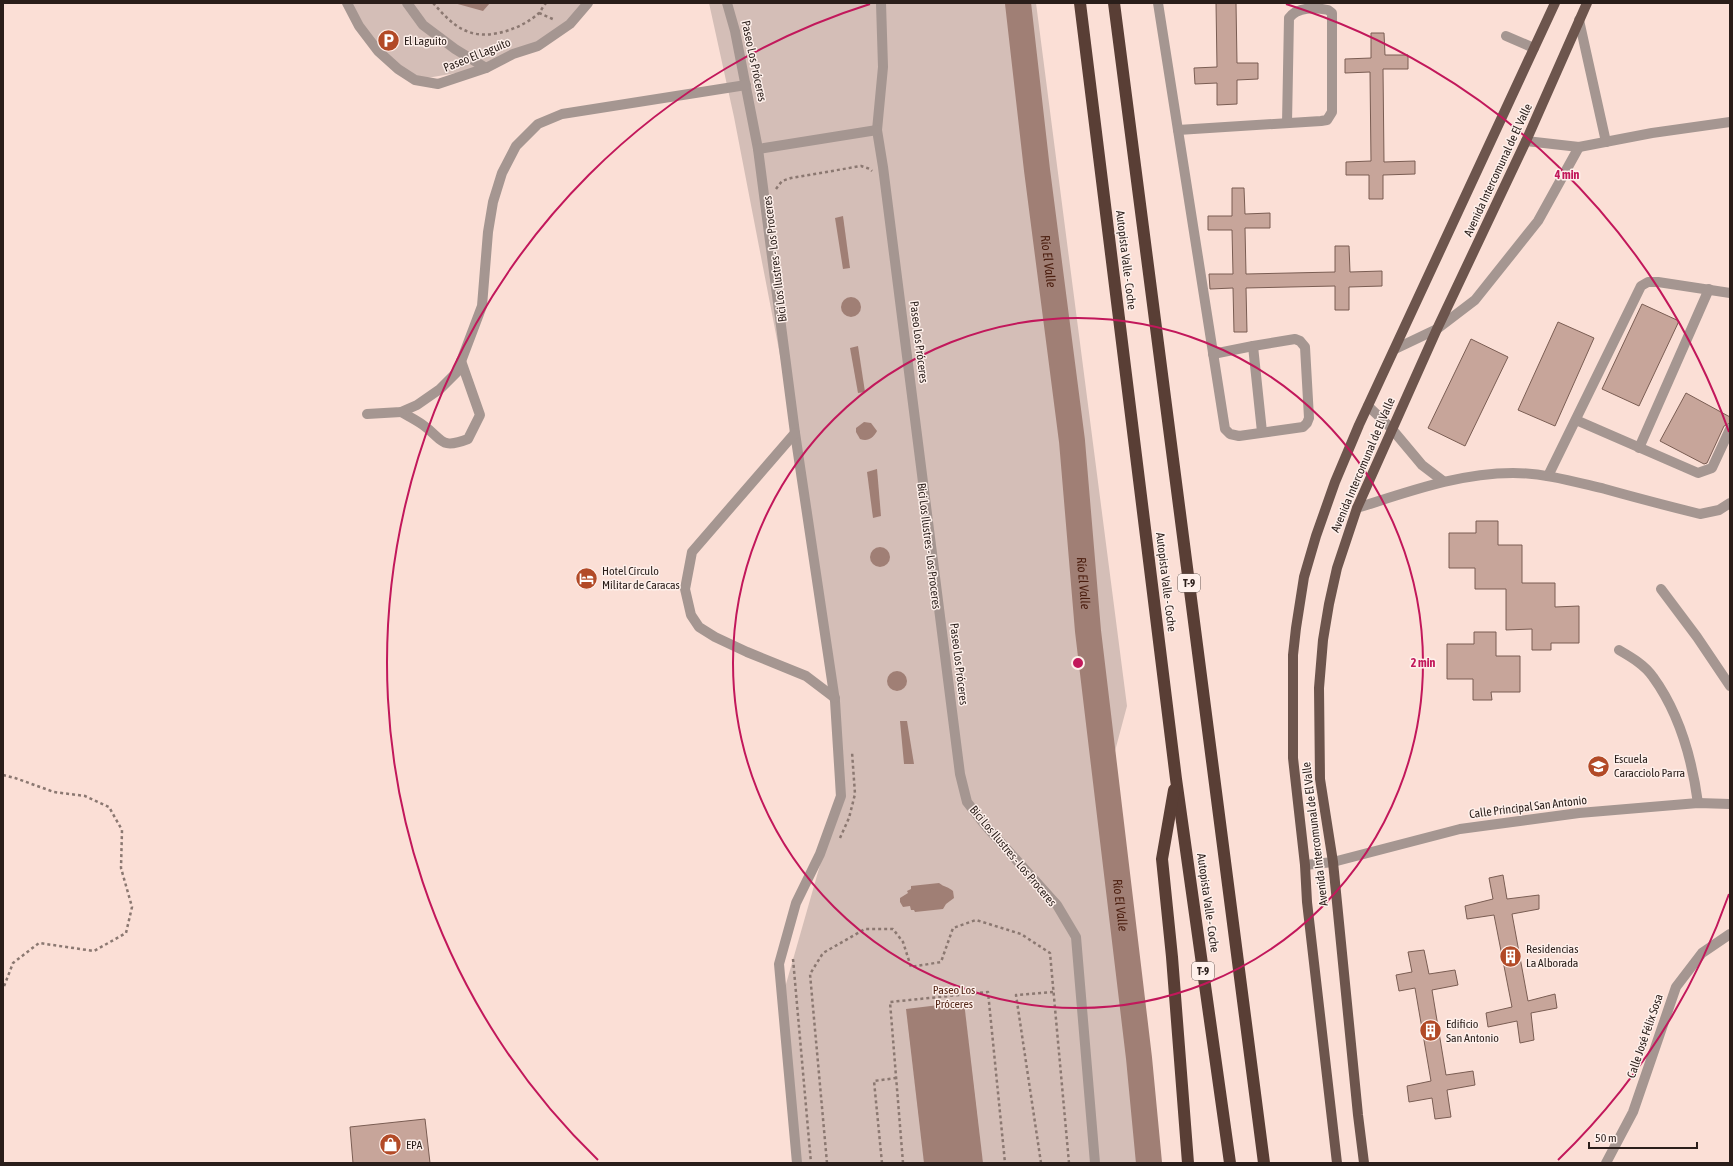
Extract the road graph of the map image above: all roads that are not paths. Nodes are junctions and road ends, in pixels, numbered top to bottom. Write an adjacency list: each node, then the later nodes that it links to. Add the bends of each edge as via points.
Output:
1 (347, 3): 14 (street, Paseo El Laguito, via 359,26 378,51 415,80 438,84)
2 (407, 3): 14 (street, via 423,25 455,50)
3 (588, 3): 14 (street, Paseo El Laguito, via 570,24 538,46 513,54)
4 (727, 3): 15 (street, Paseo Los Próceres)
5 (882, 3): 18 (street, Paseo Los Próceres, via 883,67)
6 (1080, 3): 48 (highway, Autopista Valle - Coche / T-9)
7 (1114, 3): 58 (highway, Autopista Valle - Coche / T-9)
8 (1158, 3): 19 (street)
9 (1555, 3): 13 (main road, Avenida Intercomunal de El Valle)
10 (1587, 3): 11 (main road, Avenida Intercomunal de El Valle)
11 (1579, 20): 20 (main road, Avenida Intercomunal de El Valle); 21 (street)
12 (1506, 36): 13 (street)
13 (1534, 48): 28 (main road, Avenida Intercomunal de El Valle)
14 (486, 68)
15 (746, 85): 23 (street, Paseo Los Próceres); 30 (street, via 562,114 538,124 516,146 502,173 493,202 488,232 482,306)
16 (1730, 122): 21 (street)
17 (1287, 123): 17 (street, via 1322,121 1332,112 1332,13 1328,10 1298,10 1289,18); 19 (street)
18 (877, 130): 23 (street); 55 (street, Paseo Los Próceres, via 960,774 967,802 1057,905 1076,937)
19 (1178, 130): 29 (street)
20 (1526, 141): 22 (street); 26 (main road, Avenida Intercomunal de El Valle)
21 (1606, 142): 22 (street)
22 (1579, 147): 26 (street, via 1538,221 1475,300)
23 (758, 149): 38 (street, Paseo Los Próceres)
24 (1709, 290): 25 (street); 34 (street, via 1658,282 1648,282 1641,286); 39 (street)
25 (1730, 293)
26 (1437, 329): 28 (street); 35 (main road, Avenida Intercomunal de El Valle)
27 (1253, 346): 29 (street); 37 (street); 37 (street, via 1295,339 1305,347 1309,418 1307,423 1303,427)
28 (1395, 349): 31 (main road, Avenida Intercomunal de El Valle)
29 (1213, 354): 37 (street, via 1225,429 1230,434 1239,436)
30 (461, 361): 32 (street, via 457,372 440,389 417,405); 32 (street, via 480,415 468,439 454,445 444,444 423,425)
31 (1368, 406): 35 (street); 52 (main road, Avenida Intercomunal de El Valle, via 1335,482 1316,536 1304,576 1296,628 1293,655 1294,758)
32 (401, 412): 33 (street)
33 (367, 414)
34 (1576, 420): 39 (street); 40 (street)
35 (1391, 428): 41 (street, via 1422,465); 43 (main road, Avenida Intercomunal de El Valle)
36 (1730, 429): 39 (street, via 1712,468 1698,473)
37 (1262, 432)
38 (795, 433): 47 (street, Paseo Los Próceres); 47 (street, via 692,552 685,589 691,615 699,626 715,637 747,652 806,676)
39 (1639, 448)
40 (1548, 476): 41 (street, via 1513,473); 42 (street, via 1700,514 1719,510)
41 (1443, 481): 43 (street)
42 (1730, 503)
43 (1356, 508): 51 (main road, Avenida Intercomunal de El Valle, via 1337,568 1329,604 1318,688 1320,779)
44 (1661, 590): 46 (street)
45 (1619, 650): 49 (street, via 1634,659 1652,676 1675,716 1688,747)
46 (1730, 686)
47 (835, 698): 54 (street, Paseo Los Próceres, via 840,796 820,854 796,903 779,964)
48 (1176, 779): 56 (highway, via 1162,859); 57 (highway, Autopista Valle - Coche / T-9)
49 (1698, 804): 50 (street, Calle Principal San Antonio); 51 (street, Calle Principal San Antonio, via 1579,812 1460,829)
50 (1730, 804)
51 (1333, 862): 52 (street, Calle Principal San Antonio); 60 (main road, Avenida Intercomunal de El Valle)
52 (1305, 866): 59 (main road, Avenida Intercomunal de El Valle)
53 (1730, 934): 61 (street, Calle José Félix Sosa, via 1702,953 1676,987 1633,1112)
54 (797, 1163)
55 (1096, 1163)
56 (1188, 1163)
57 (1230, 1163)
58 (1264, 1163)
59 (1337, 1163)
60 (1364, 1163)
61 (1606, 1163)

